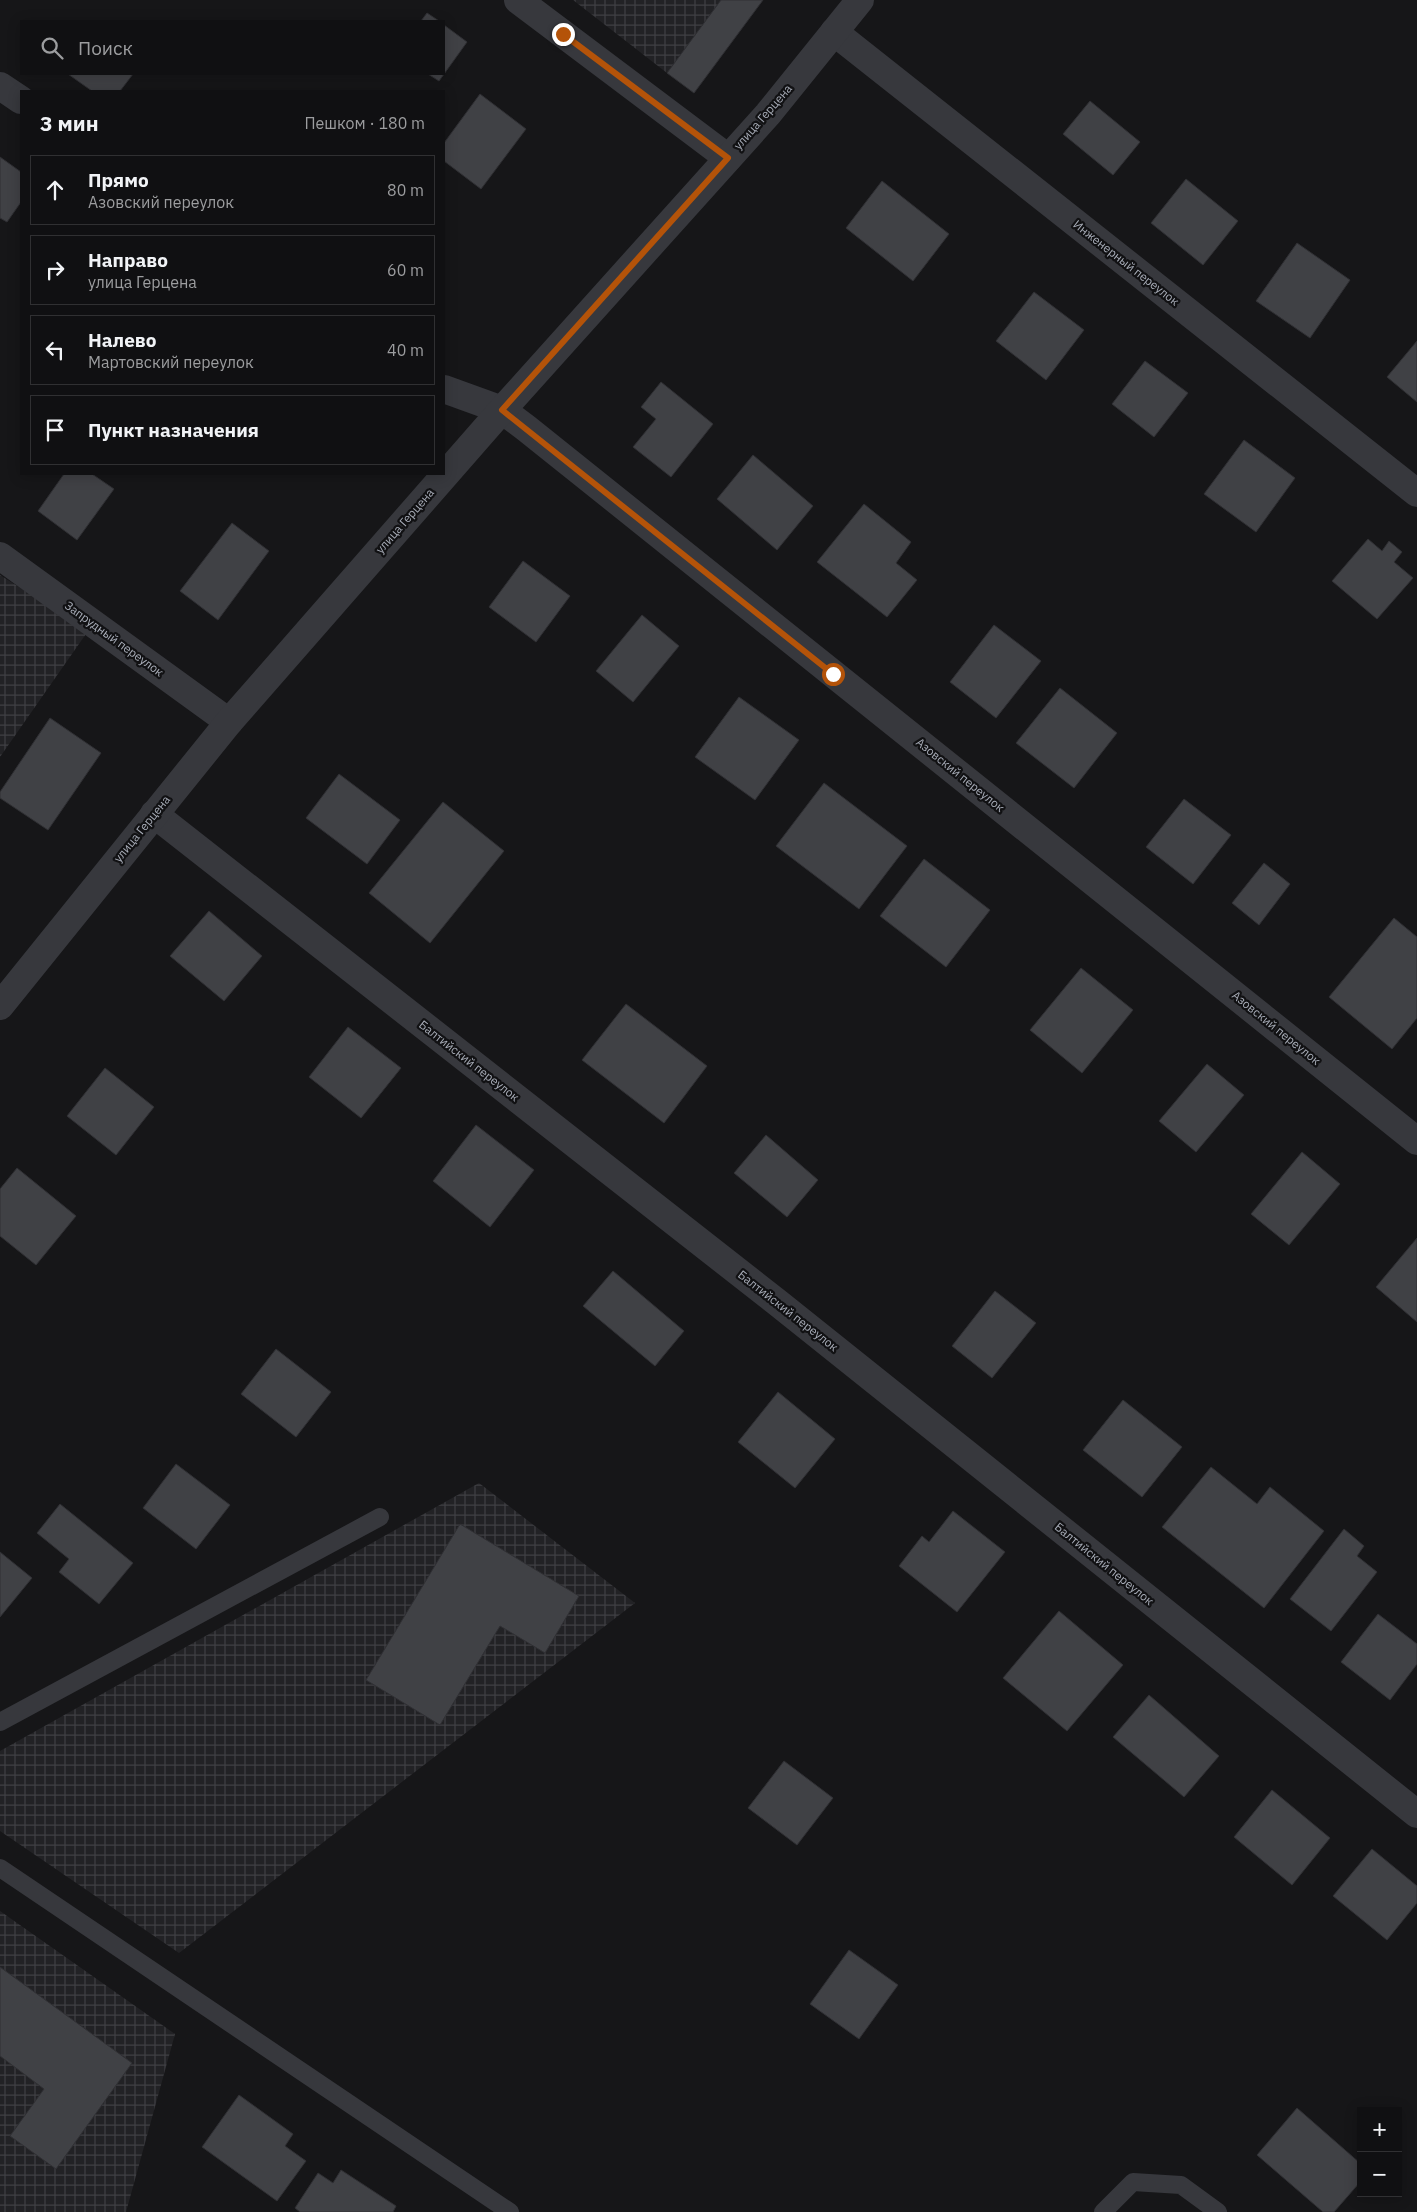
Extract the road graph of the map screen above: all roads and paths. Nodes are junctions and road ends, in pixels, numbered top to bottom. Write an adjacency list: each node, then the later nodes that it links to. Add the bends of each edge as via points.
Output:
1 (518, 0): 6 (street)
2 (860, 0): 3 (street, улица Герцена)
3 (834, 32): 6 (street, улица Герцена); 9 (street, Инженерный переулок)
4 (0, 86): 5 (street)
5 (20, 99)
6 (728, 158): 8 (street, улица Герцена)
7 (445, 389): 8 (street)
8 (502, 410): 11 (street, улица Герцена); 14 (street, Азовский переулок)
9 (1417, 493)
10 (0, 556): 11 (street, Запрудный переулок)
11 (229, 722): 12 (street, улица Герцена)
12 (154, 814): 13 (street, улица Герцена); 17 (street, Балтийский переулок, via 786,1309)
13 (0, 1006)
14 (1417, 1141)
15 (380, 1517): 16 (lane)
16 (0, 1722)
17 (1417, 1814)
18 (0, 1868): 19 (lane)
19 (510, 2212)
20 (1104, 2212): 21 (lane, via 1133,2182 1181,2185)
21 (1218, 2212)

